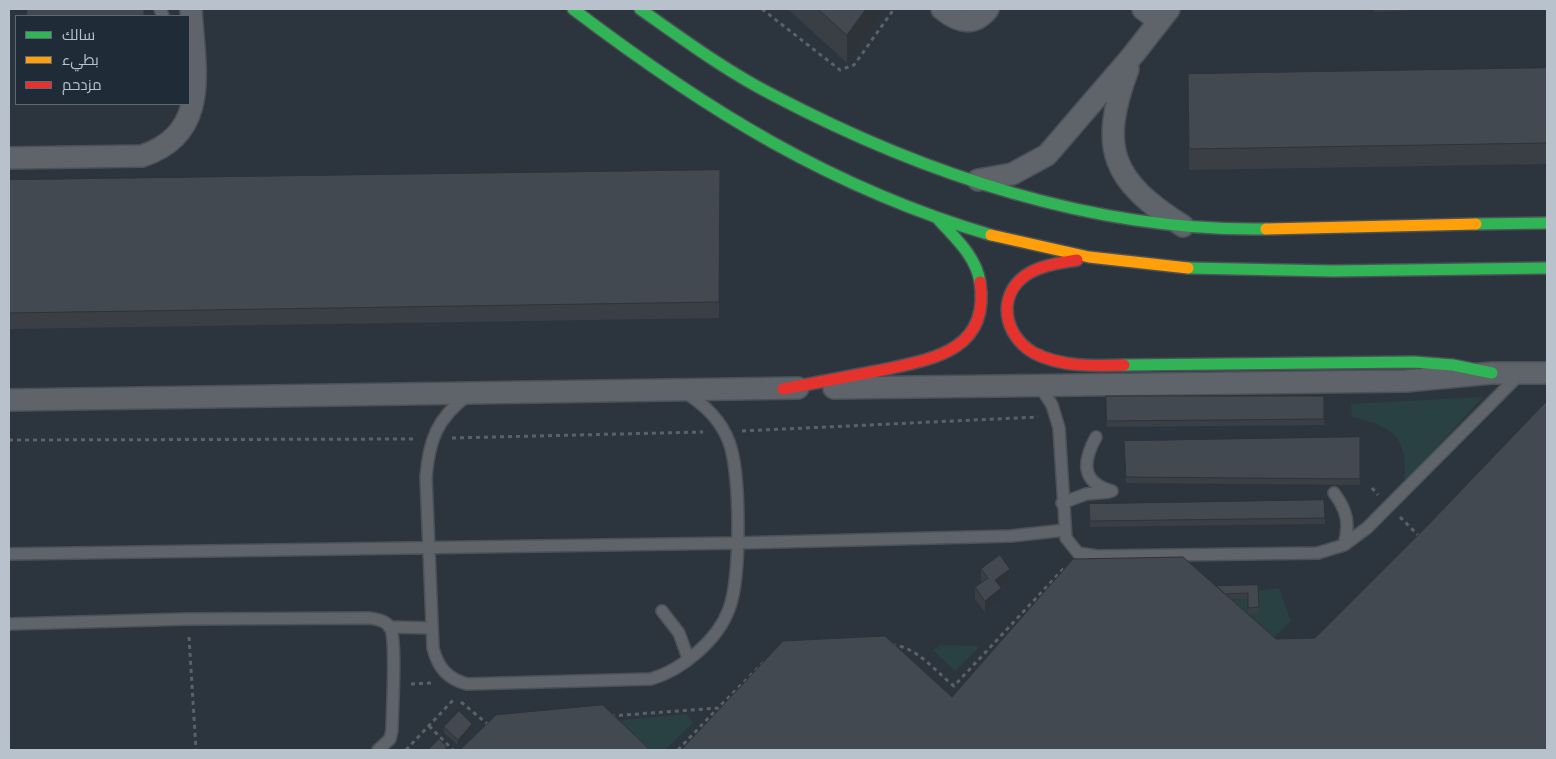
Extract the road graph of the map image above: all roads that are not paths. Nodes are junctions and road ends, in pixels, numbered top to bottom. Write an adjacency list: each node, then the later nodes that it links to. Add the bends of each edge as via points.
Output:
1 (192, 9): 8 (street)
2 (573, 9): 11 (street, via 696,99 743,129 831,176)
3 (640, 9): 10 (street, via 723,66 806,113 875,145)
4 (942, 9): 5 (street, via 954,18 971,22)
5 (988, 9)
6 (1157, 13): 7 (street)
7 (1133, 56): 10 (street, via 1047,155 1012,174); 13 (street, via 1113,117 1112,139 1117,161 1123,175 1147,202)
8 (192, 77): 9 (street, via 195,99 191,115 183,130 158,151 142,156)
9 (9, 158)
10 (972, 180): 13 (street, via 1081,211)
11 (938, 219): 14 (street, via 1014,241); 21 (street, via 969,255 980,280 981,307 971,332 962,342 952,351 926,361)
12 (1547, 223): 13 (street, via 1255,229)
13 (1185, 227)
14 (1091, 257): 15 (street, via 1195,268 1273,271); 17 (street, via 1046,265 1020,279 1011,291 1006,318 1012,334 1023,348 1062,362 1083,364 1413,361 1452,364)
15 (1547, 268)
16 (1547, 372): 18 (street)
17 (1492, 373): 18 (street); 19 (street, via 1406,381)
18 (1521, 373): 29 (lane, via 1367,528)
19 (1039, 385): 21 (street); 26 (lane, via 1056,416)
20 (679, 389): 21 (street); 22 (street); 28 (lane, via 702,404 717,420 729,441 736,469)
21 (783, 389)
22 (470, 393): 23 (street); 30 (lane, via 443,418 432,439 426,477)
23 (9, 400)
24 (1096, 437): 26 (lane, via 1088,452 1087,473 1101,488 1112,491 1086,494)
25 (1334, 493): 29 (lane, via 1346,512 1348,523)
26 (1062, 503): 27 (lane)
27 (1065, 530): 28 (lane, via 1011,536); 29 (lane, via 1068,544 1078,553 1097,556 1318,553)
28 (737, 543): 30 (lane); 36 (lane, via 729,610 711,637)
29 (1344, 545)
30 (429, 547): 31 (lane); 35 (lane)
31 (9, 554)
32 (662, 611): 36 (lane, via 679,633)
33 (9, 624): 34 (lane, via 369,618 383,621)
34 (389, 627): 35 (lane); 37 (lane, via 393,642 392,730 390,738)
35 (432, 628): 36 (lane, via 435,658 440,667 456,681 467,684 639,680 663,675)
36 (688, 658)
37 (378, 750)

